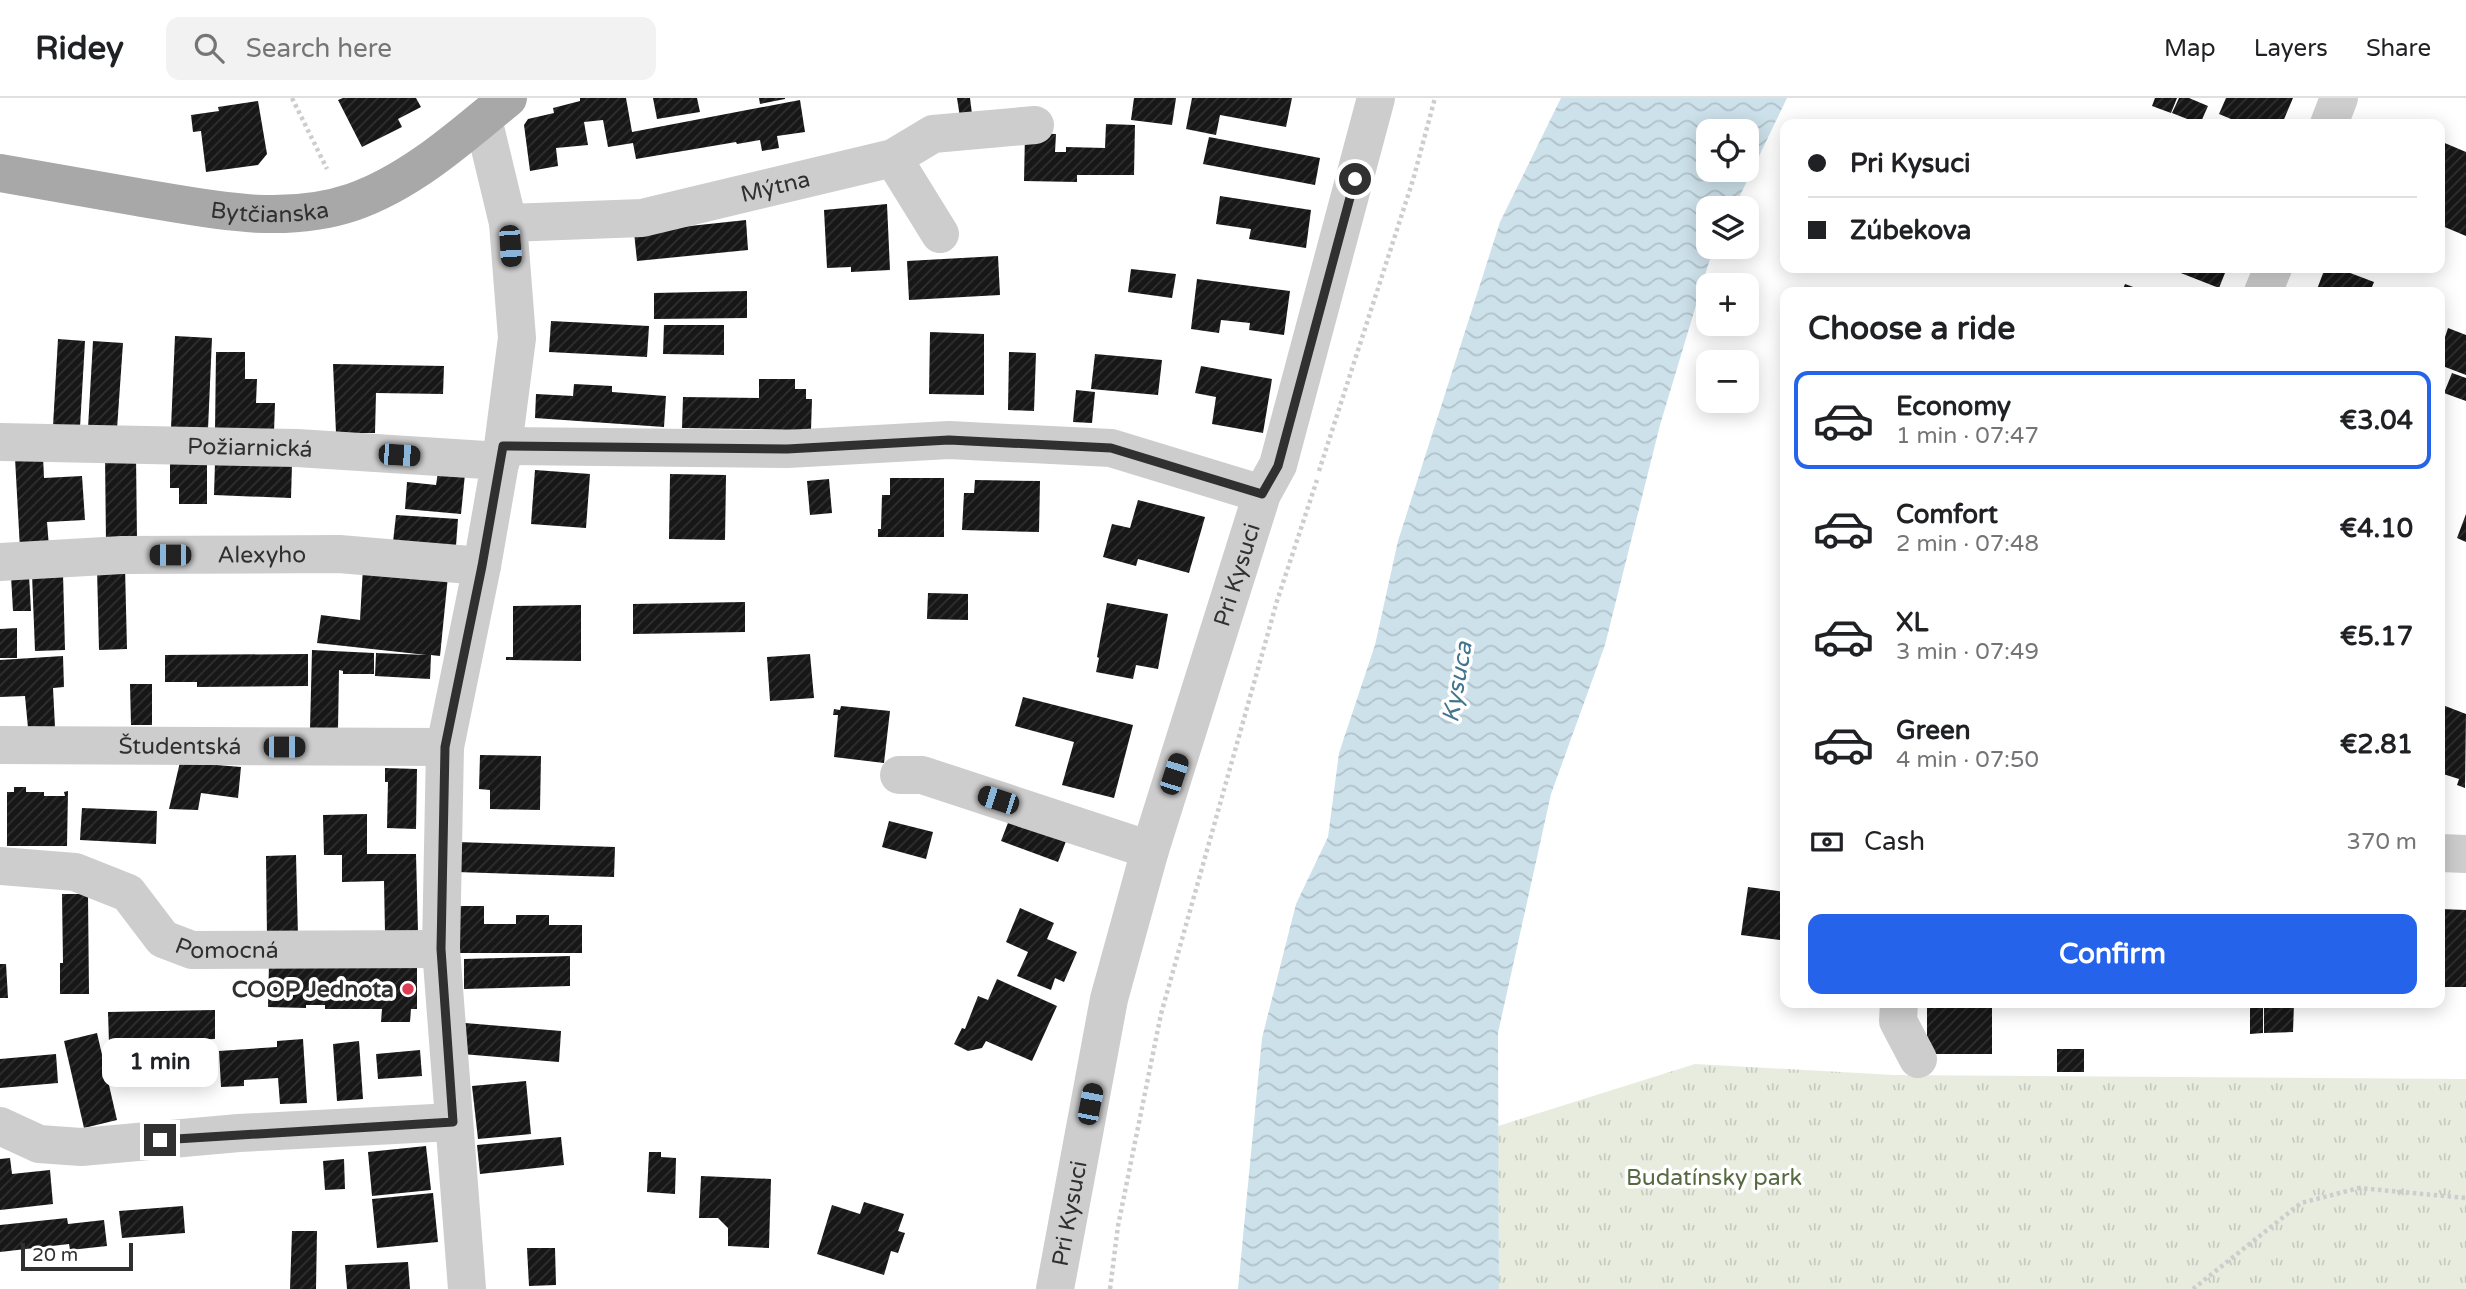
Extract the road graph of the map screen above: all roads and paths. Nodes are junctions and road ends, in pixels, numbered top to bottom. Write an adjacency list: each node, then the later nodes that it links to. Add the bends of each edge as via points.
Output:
1 (292, 98): 10 (path)
2 (1376, 98): 15 (street, Pri Kysuci, via 1278,466)
3 (1435, 98): 33 (path, via 1413,180 1277,601 1161,1014 1118,1226)
4 (2339, 98): 6 (street)
5 (496, 108): 10 (main road, Bytčianska, via 409,173); 11 (street)
6 (2331, 119)
7 (1035, 125): 8 (street, Mýtna, via 933,134)
8 (893, 158): 11 (street, Mýtna, via 642,218); 12 (street)
9 (0, 173): 10 (main road, Bytčianska, via 251,214 305,214)
10 (345, 204)
11 (509, 223): 14 (street, via 517,338)
12 (940, 234)
13 (0, 442): 14 (street, Požiarnická)
14 (502, 454): 15 (street, Požiarnická, via 787,449 949,440 1111,448); 17 (street)
15 (1262, 494): 21 (street, Pri Kysuci)
16 (0, 562): 17 (street, Alexyho, via 122,555 339,554)
17 (482, 566): 19 (street)
18 (0, 744): 19 (street, Študentská)
19 (445, 747): 25 (street)
20 (899, 775): 21 (street, via 922,775)
21 (1150, 850): 32 (street, Pri Kysuci, via 1109,999)
22 (2445, 853): 23 (street)
23 (2466, 853)
24 (0, 866): 25 (street, Pomocná, via 75,872 128,893 163,939 192,950)
25 (441, 949): 28 (street)
26 (1899, 1008): 27 (street, via 1898,1021)
27 (1918, 1059)
28 (453, 1122): 29 (street, via 81,1147 39,1144); 31 (street)
29 (0, 1126)
30 (2466, 1198): 34 (path, via 2359,1188 2301,1203)
31 (467, 1289)
32 (1055, 1289)
33 (1110, 1289)
34 (2193, 1289)

